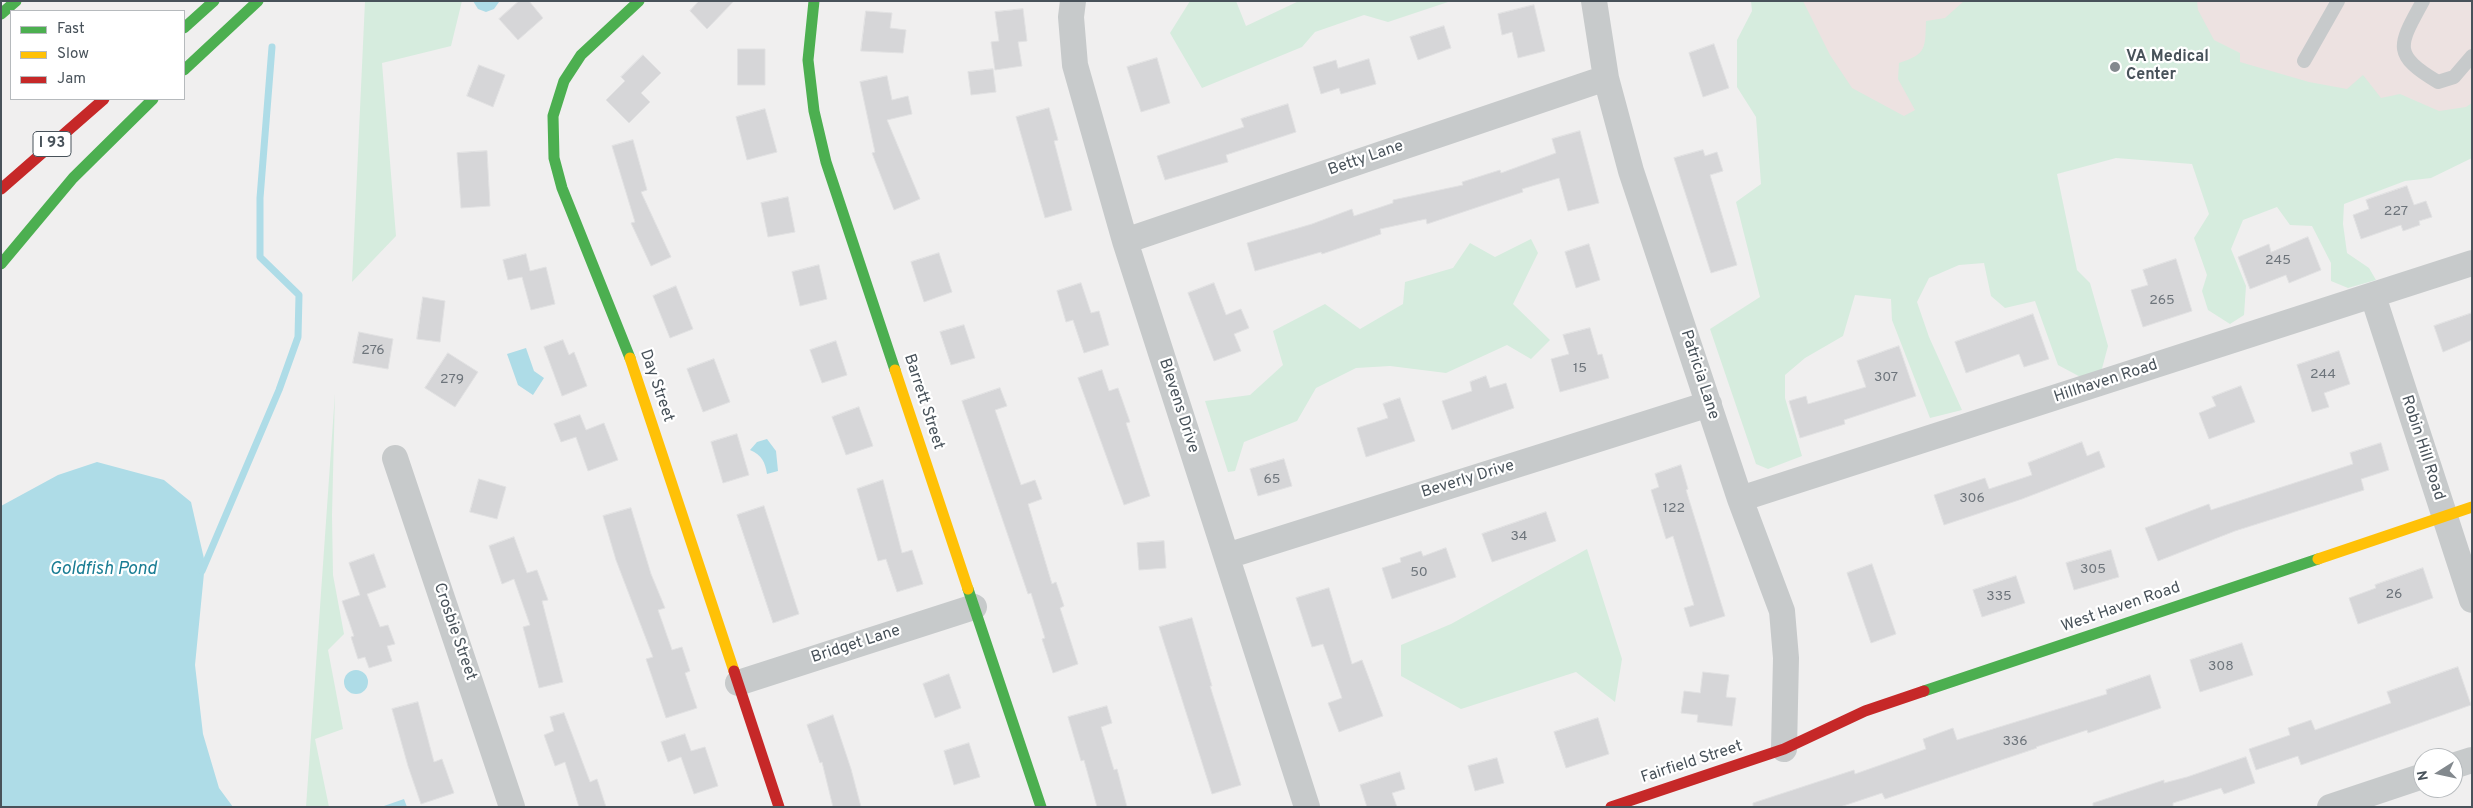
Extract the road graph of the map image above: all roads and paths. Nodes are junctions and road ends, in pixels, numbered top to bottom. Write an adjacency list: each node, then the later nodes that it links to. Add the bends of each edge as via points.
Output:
1 (16, 1): 10 (main road)
2 (214, 1): 11 (main road)
3 (258, 1): 14 (main road)
4 (639, 1): 31 (main road, Day Street, via 581,54 564,81 553,116 554,158 562,188 625,344)
5 (814, 1): 30 (main road, Barrett Street, via 808,60 814,111 826,162)
6 (1073, 1): 19 (street, Blevens Drive, via 1070,17 1075,65)
7 (1594, 1): 15 (street, Patricia Lane)
8 (2338, 1): 13 (lane)
9 (2423, 1): 12 (lane, via 2406,32 2404,51 2413,67 2438,82 2454,77)
10 (1, 14)
11 (185, 27)
12 (2472, 56)
13 (2304, 61)
14 (185, 69)
15 (1606, 78): 19 (street, Betty Lane); 23 (street, Patricia Lane, via 1632,171)
16 (103, 100): 18 (main road, I 93)
17 (152, 100): 21 (main road, via 115,134 37,217)
18 (1, 189)
19 (1125, 240): 28 (street, Blevens Drive)
20 (2472, 263): 22 (street, Hillhaven Road)
21 (1, 264)
22 (2373, 296): 25 (street, Hillhaven Road); 27 (street, Robin Hill Road)
23 (1709, 404): 25 (street, Patricia Lane); 28 (street, Beverly Drive)
24 (395, 458): 34 (street, Crosbie Street)
25 (1740, 499): 32 (street, Patricia Lane, via 1782,611 1786,658)
26 (2472, 507): 27 (main road, West Haven Road)
27 (2445, 516): 29 (street, Robin Hill Road); 32 (main road, West Haven Road, via 1865,711)
28 (1227, 556): 37 (street, Blevens Drive)
29 (2472, 600)
30 (974, 607): 31 (street, Bridget Lane); 36 (main road, Barrett Street)
31 (738, 683): 35 (main road, Day Street)
32 (1784, 749): 38 (main road, Fairfield Street)
33 (2413, 779): 39 (street)
34 (512, 807)
35 (779, 807)
36 (1041, 807)
37 (1307, 807)
38 (1611, 807)
39 (2330, 807)

